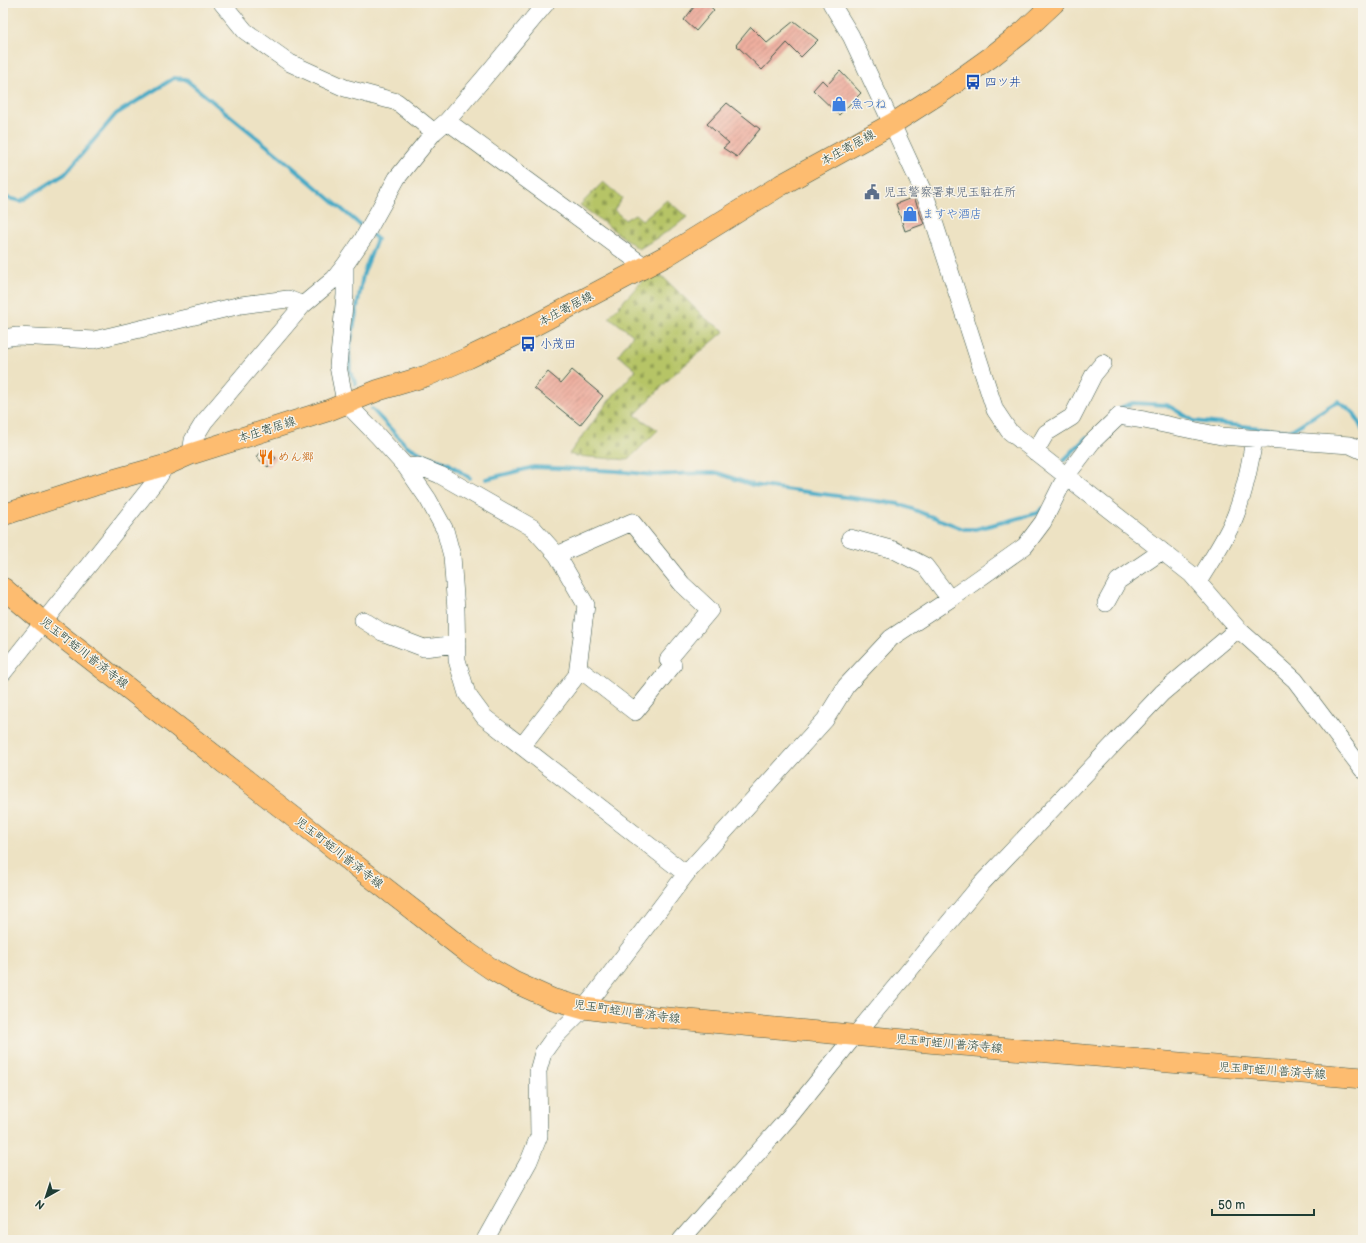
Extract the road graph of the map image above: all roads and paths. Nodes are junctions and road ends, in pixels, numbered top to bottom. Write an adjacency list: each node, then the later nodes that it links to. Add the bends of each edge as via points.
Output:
1 (222, 3): 6 (street, via 245,31 290,63 345,88 397,102)
2 (546, 3): 6 (street)
3 (831, 3): 5 (street, via 850,36)
4 (1054, 3): 5 (main road, 本庄寄居線, via 991,57)
5 (892, 124): 8 (main road, 本庄寄居線, via 781,185 666,256); 15 (street, via 926,200 995,410 1009,430)
6 (441, 127): 7 (street, via 397,178 363,239); 8 (street)
7 (345, 265): 9 (street, via 334,279); 12 (street, via 345,295 338,366)
8 (644, 266): 12 (main road, 本庄寄居線, via 468,358 426,376)
9 (303, 305): 10 (street, via 288,299 241,306 94,340 17,336); 16 (street, via 204,422 192,440)
10 (3, 338)
11 (1102, 363): 15 (street, via 1072,417 1046,433)
12 (345, 402): 16 (main road, 本庄寄居線); 18 (street)
13 (1254, 439): 14 (street, via 1350,446); 19 (street, via 1221,436 1120,416 1092,442); 24 (street, via 1244,490 1236,515)
14 (1363, 450)
15 (1035, 452): 19 (street)
16 (191, 454): 17 (main road, 本庄寄居線)
17 (166, 464): 20 (main road, 本庄寄居線); 29 (street, via 158,478)
18 (406, 467): 23 (street, via 418,466 440,475 533,528); 31 (street, via 445,530 452,556)
19 (1066, 476): 22 (street); 26 (street, via 1043,522 1025,546)
20 (3, 515)
21 (850, 538): 26 (street, via 894,550 925,566)
22 (1162, 551): 24 (street); 27 (street, via 1118,581)
23 (557, 554): 32 (street, via 586,605); 32 (street, via 632,522 682,584 710,610 668,660 673,664 635,712)
24 (1198, 582): 30 (street)
25 (3, 588): 29 (main road, 児玉町蛭川普済寺線)
26 (950, 599): 36 (street, via 891,638 846,686 825,720)
27 (1106, 603)
28 (363, 620): 31 (street, via 382,632 424,648)
29 (43, 622): 33 (street); 37 (main road, 児玉町蛭川普済寺線, via 467,952 514,982 552,999)
30 (1238, 629): 35 (street, via 1295,680); 38 (street, via 1162,693 987,877)
31 (457, 644): 34 (street, via 457,660 467,694 484,717)
32 (578, 668): 34 (street, via 577,675)
33 (3, 673)
34 (522, 746): 36 (street)
35 (1363, 770)
36 (686, 874): 37 (street)
37 (584, 1008): 38 (main road, 児玉町蛭川普済寺線); 40 (street, via 553,1039 543,1053 538,1071 539,1136 529,1161)
38 (855, 1035): 39 (main road, 児玉町蛭川普済寺線); 41 (street, via 790,1116)
39 (1363, 1078)
40 (485, 1240)
41 (681, 1240)

